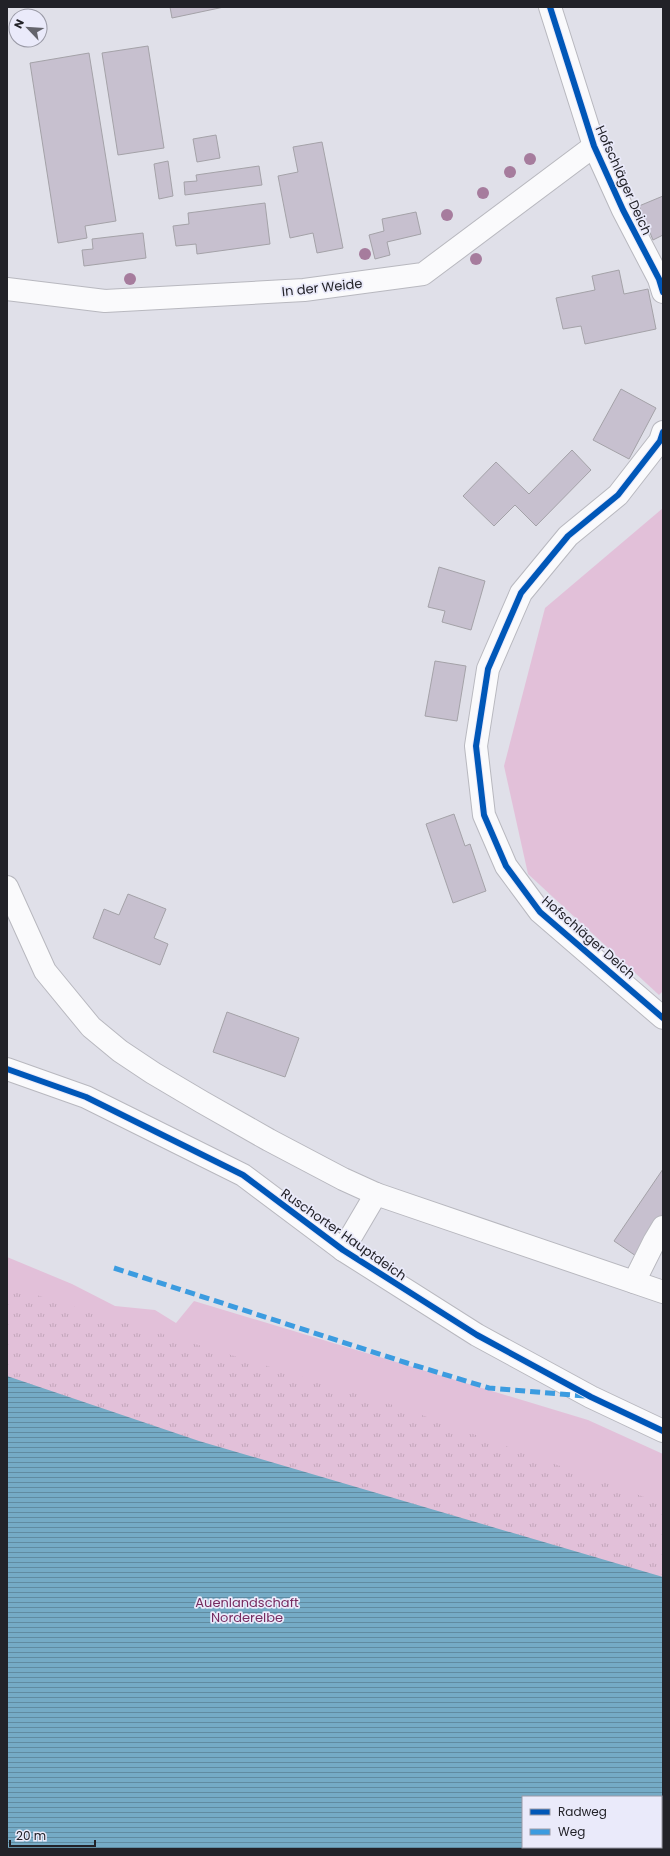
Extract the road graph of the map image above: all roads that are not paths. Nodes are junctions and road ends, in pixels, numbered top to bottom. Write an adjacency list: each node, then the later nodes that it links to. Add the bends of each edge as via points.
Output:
1 (550, 7): 2 (street, Hofschläger Deich)
2 (594, 146): 3 (street, In der Weide, via 423,274 304,290 105,300); 4 (street, Hofschläger Deich)
3 (7, 289)
4 (663, 292)
5 (663, 432): 7 (street, Hofschläger Deich, via 660,441 618,495 568,536 520,593 488,669 476,746 484,815 506,866 540,912)
6 (7, 888): 9 (street, via 45,971 91,1027 153,1073 268,1140)
7 (663, 1018)
8 (7, 1069): 11 (street, Ruschorter Hauptdeich, via 86,1097 243,1176)
9 (376, 1194): 11 (street, Ruschorter Hauptdeich); 12 (street)
10 (663, 1227): 12 (street)
11 (343, 1250): 14 (street, Ruschorter Hauptdeich, via 477,1335 591,1397)
12 (634, 1282): 13 (street)
13 (663, 1292)
14 (663, 1432)

